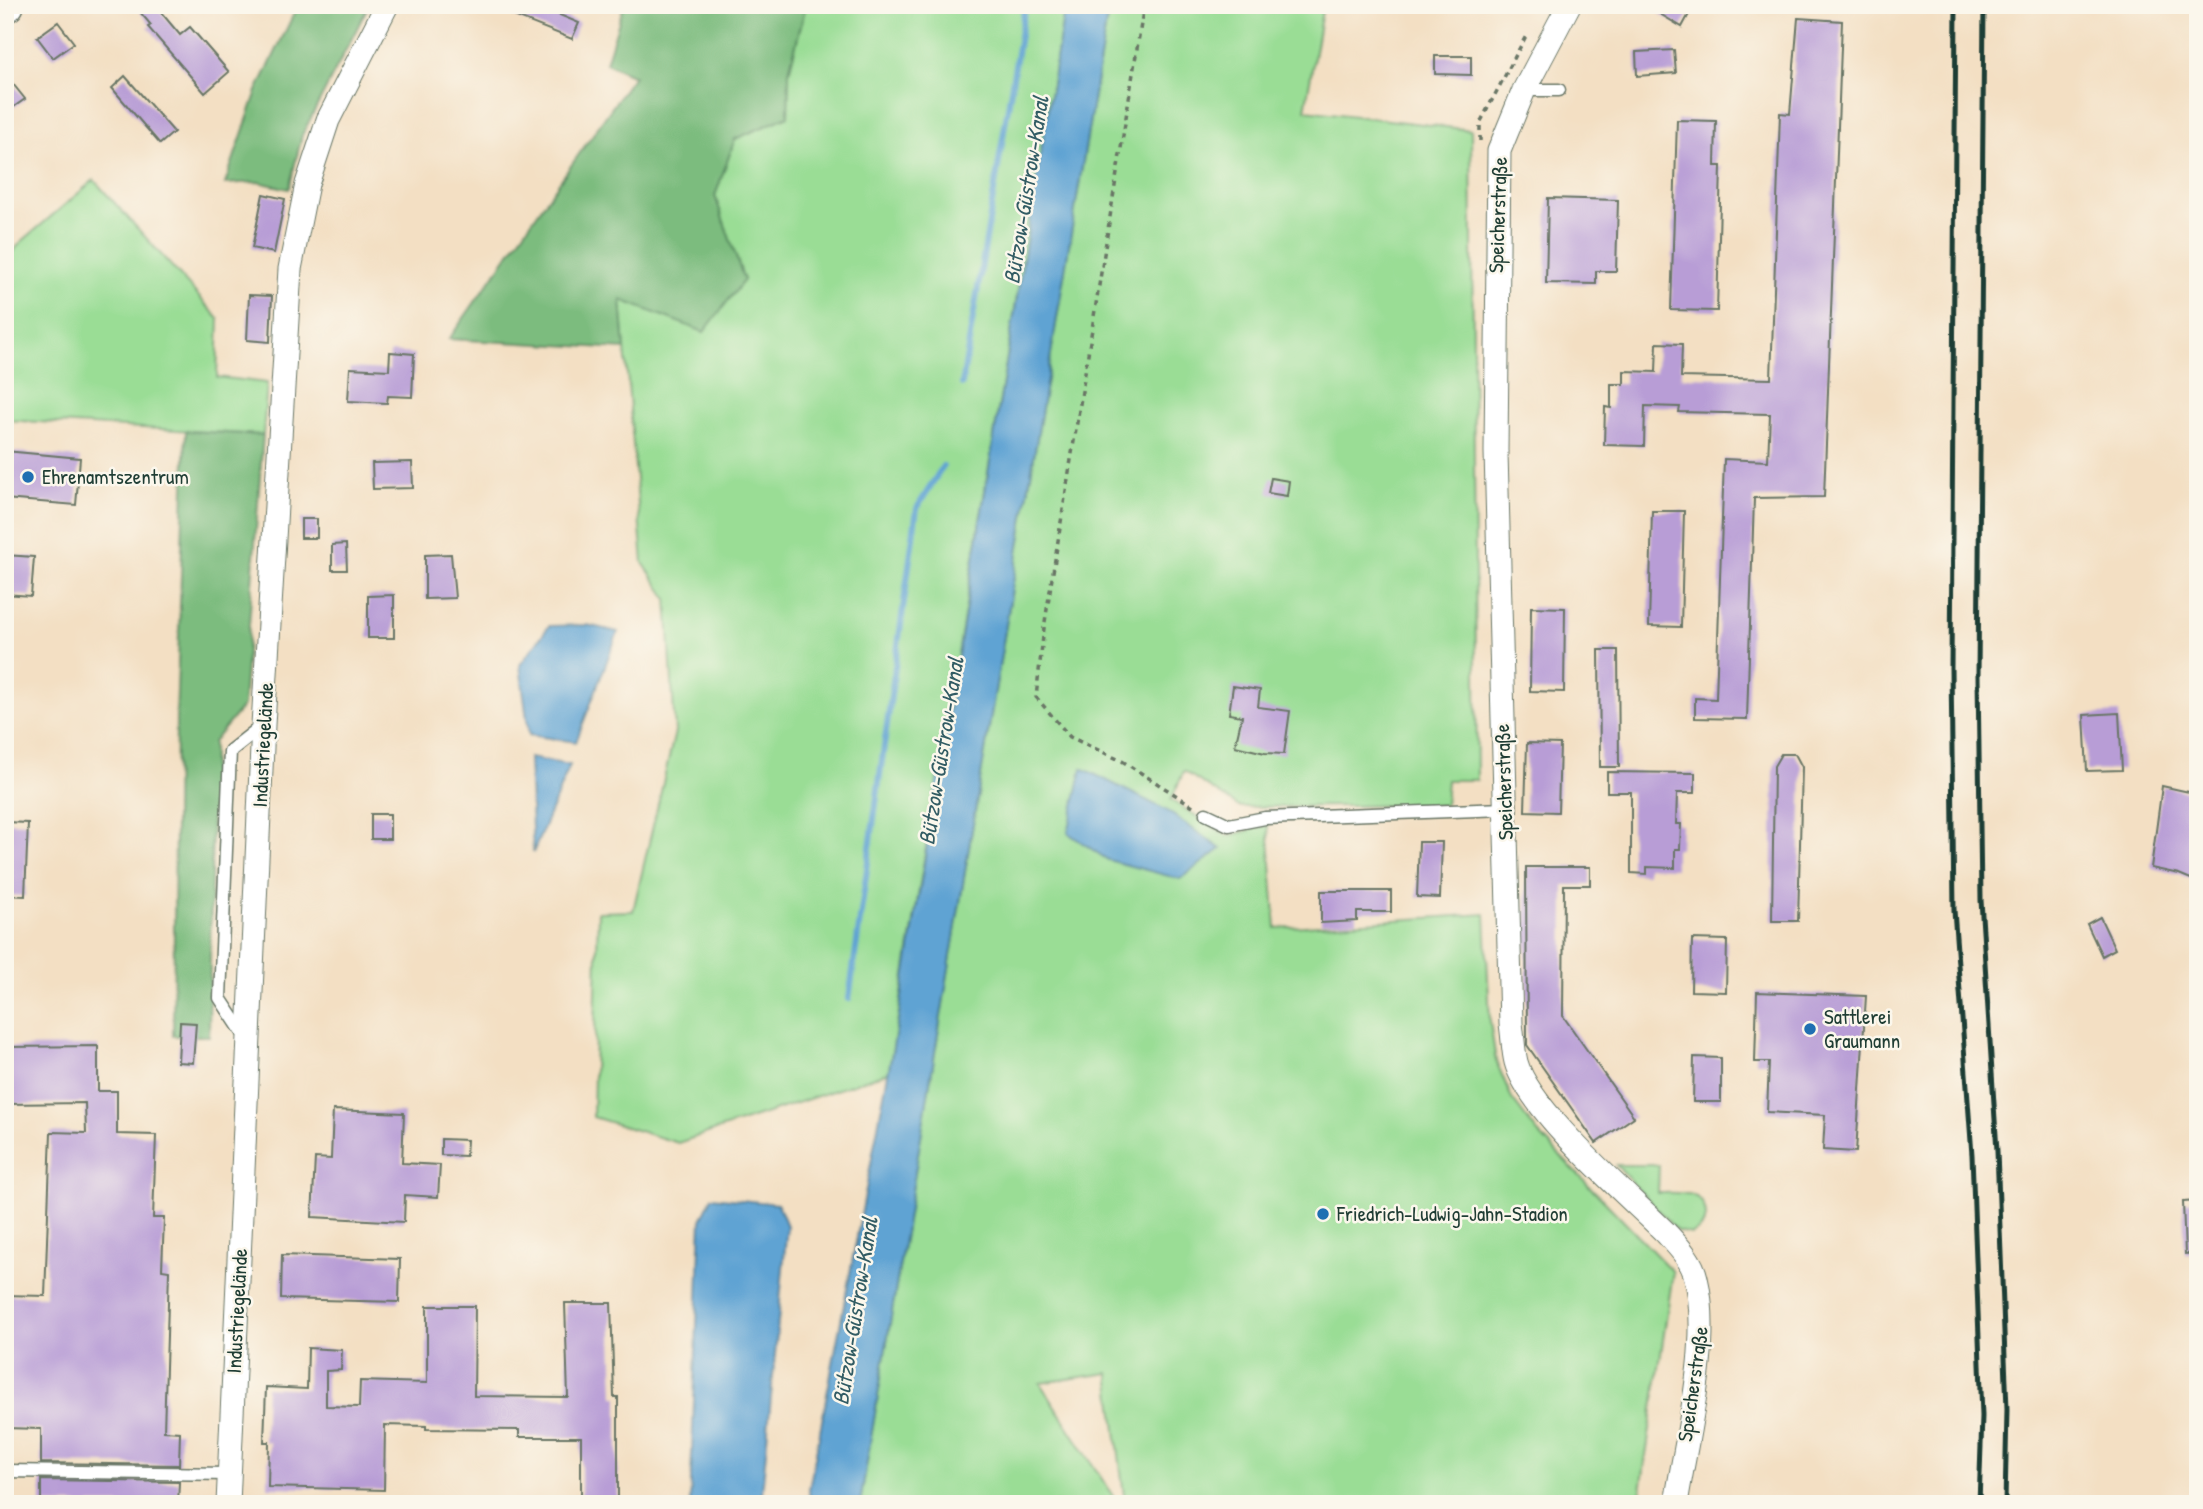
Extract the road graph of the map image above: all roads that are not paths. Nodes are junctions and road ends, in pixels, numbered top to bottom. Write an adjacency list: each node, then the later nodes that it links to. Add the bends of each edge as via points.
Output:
1 (387, 5): 5 (street, Industriegelände, via 328,120 307,184 290,269)
2 (1569, 5): 3 (street, Speicherstraße)
3 (1524, 90): 4 (lane); 6 (street, Speicherstraße, via 1499,151 1497,202 1496,439)
4 (1559, 90)
5 (263, 725): 8 (street, Industriegelände); 8 (lane, via 230,751 220,998)
6 (1504, 809): 7 (lane, via 1265,818 1229,825); 12 (street, Speicherstraße, via 1516,1063 1547,1114 1666,1233 1696,1275 1702,1315 1700,1349)
7 (1206, 814)
8 (249, 1042): 10 (street, Industriegelände)
9 (5, 1471): 10 (lane)
10 (229, 1474): 11 (street, Industriegelände)
11 (228, 1504)
12 (1676, 1504)

